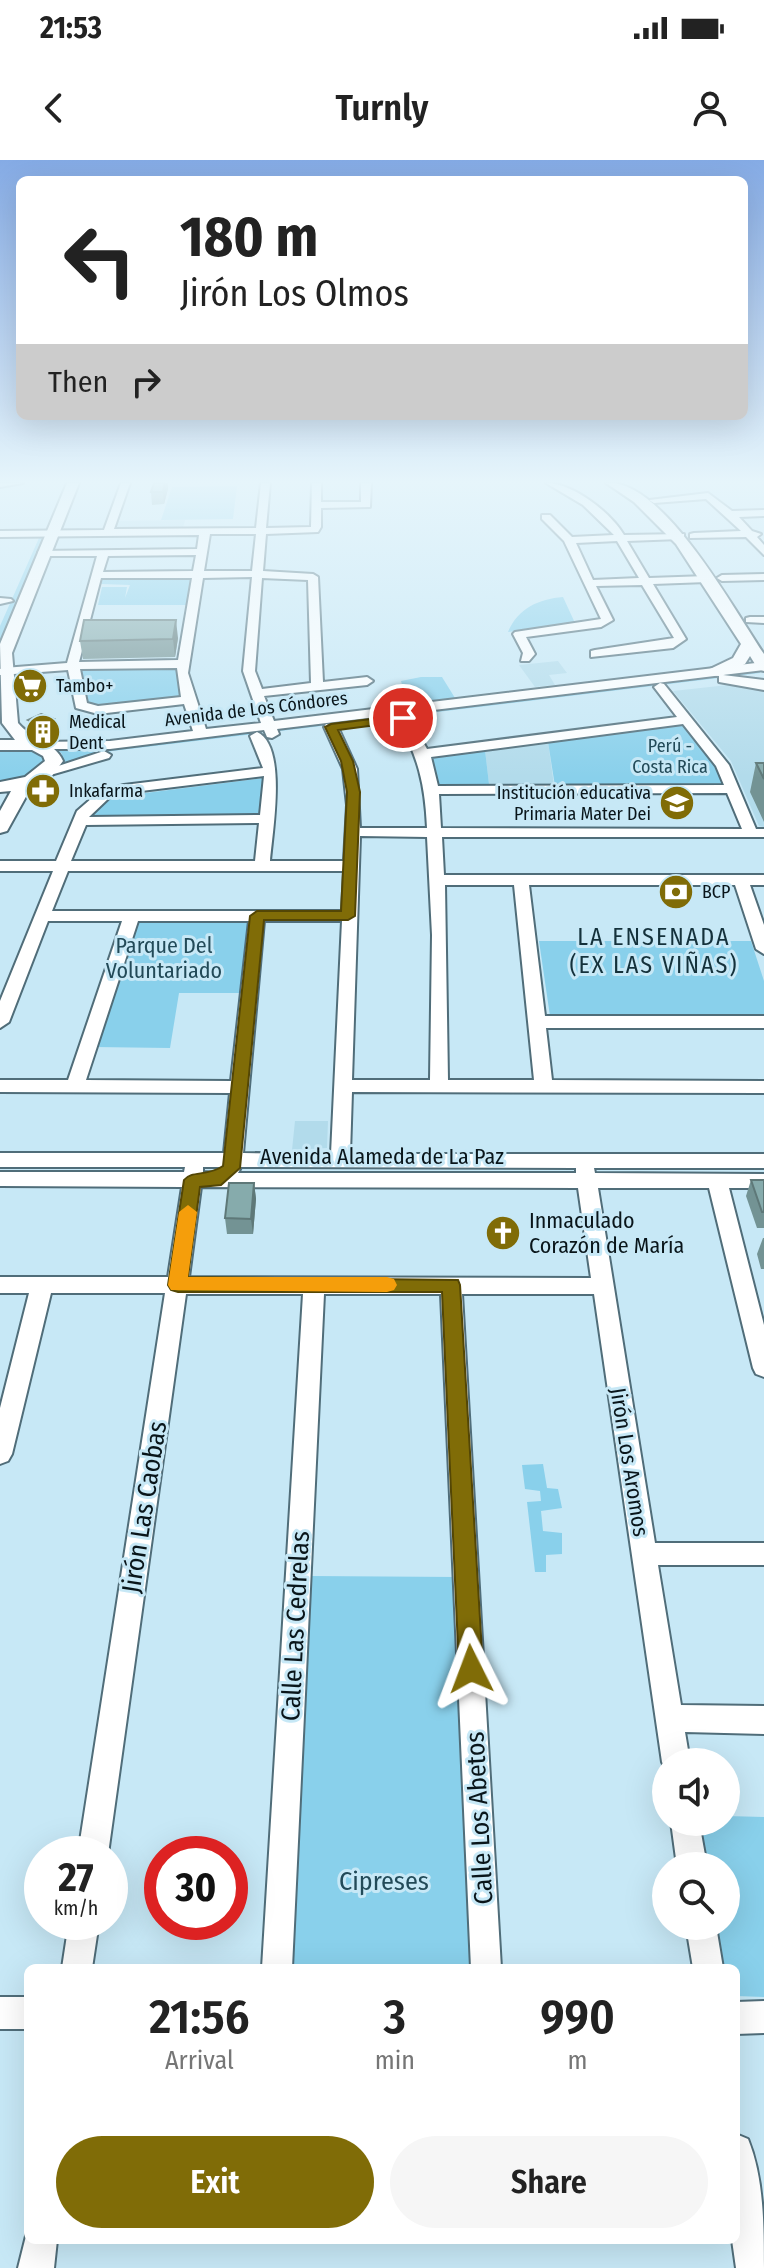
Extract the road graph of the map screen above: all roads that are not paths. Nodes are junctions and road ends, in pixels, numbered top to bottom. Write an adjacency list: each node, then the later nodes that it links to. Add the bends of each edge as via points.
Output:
1 (27, 581): 22 (main road, via 8,637)
2 (95, 581): 20 (street, via 86,632)
3 (197, 581): 15 (street)
4 (256, 581): 30 (street, via 249,671)
5 (315, 581): 28 (street)
6 (636, 581): 9 (street)
7 (647, 581): 16 (street, via 679,641)
8 (716, 581): 11 (main road)
9 (590, 583): 16 (street, via 607,622)
10 (6, 598): 12 (main road)
11 (728, 598): 13 (main road); 17 (main road)
12 (0, 618)
13 (757, 620): 17 (main road)
14 (174, 631): 15 (street)
15 (189, 631): 19 (street)
16 (584, 640): 18 (street, via 522,633 517,635 529,654); 26 (street)
17 (758, 647): 21 (main road); 24 (main road)
18 (525, 658)
19 (184, 664): 20 (street); 31 (street)
20 (73, 666): 22 (street); 31 (street, via 80,702 87,709)
21 (764, 666): 24 (street, Avenida de Los Cóndores)
22 (4, 672): 38 (main road, via 10,723)
23 (764, 675): 24 (street, Avenida de Los Cóndores)
24 (720, 676): 26 (street, Avenida de Los Cóndores); 27 (main road); 29 (street, Avenida de Los Cóndores)
25 (367, 681): 28 (street)
26 (618, 684): 35 (street, Avenida de Los Cóndores)
27 (764, 685)
28 (317, 686): 30 (street)
29 (660, 687): 32 (street, Avenida de Los Cóndores); 33 (street)
30 (255, 693): 35 (street)
31 (189, 700): 36 (street)
32 (403, 718): 34 (street, Avenida de Los Cóndores); 39 (street)
33 (687, 720): 39 (street); 43 (street, via 722,765)
34 (331, 727): 35 (street, Avenida de Los Cóndores); 49 (street, via 352,780)
35 (266, 732): 36 (street, Avenida de Los Cóndores); 40 (street); 41 (street, Avenida de Los Cóndores, via 112,754)
36 (201, 734): 38 (street, Avenida de Los Cóndores, via 92,746)
37 (0, 745): 38 (main road)
38 (36, 745): 41 (main road, via 53,757)
39 (423, 754): 44 (street)
40 (271, 771): 46 (street); 47 (street, via 105,794 92,801)
41 (40, 776): 42 (main road); 48 (main road, via 16,797)
42 (0, 787): 45 (main road, via 6,792)
43 (733, 789): 44 (street); 51 (street)
44 (432, 790): 50 (street)
45 (0, 807)
46 (267, 819): 47 (street); 54 (street)
47 (80, 821): 53 (street)
48 (0, 827)
49 (352, 832): 50 (street); 55 (street)
50 (434, 833): 51 (street); 56 (street)
51 (758, 833)
52 (0, 866): 53 (street)
53 (62, 866): 54 (street); 61 (street)
54 (262, 866): 55 (street)
55 (351, 866): 63 (street)
56 (437, 880): 57 (street); 71 (street)
57 (521, 880): 58 (street); 66 (street)
58 (741, 880): 59 (street); 64 (street)
59 (764, 880)
60 (132, 915): 61 (street); 62 (street); 69 (street)
61 (42, 916): 65 (street)
62 (257, 916): 63 (street); 73 (street)
63 (348, 916): 70 (street)
64 (764, 949)
65 (0, 1022)
66 (539, 1022): 67 (street); 72 (street)
67 (764, 1022)
68 (0, 1086): 69 (street)
69 (75, 1086): 73 (street)
70 (341, 1086): 71 (street); 77 (street)
71 (439, 1086): 72 (street)
72 (544, 1086): 74 (street)
73 (240, 1087): 76 (street)
74 (764, 1087)
75 (0, 1160): 80 (street, Avenida Alameda de La Paz)
76 (232, 1161): 77 (street, Avenida Alameda de La Paz); 80 (street, Avenida Alameda de La Paz); 80 (street, via 230,1171)
77 (340, 1161): 79 (street, Avenida Alameda de La Paz)
78 (764, 1161): 79 (street, Avenida Alameda de La Paz)
79 (585, 1171): 80 (street, Avenida Alameda de La Paz); 82 (street, Avenida Alameda de La Paz); 89 (street, Jirón Los Aromos)
80 (201, 1174): 81 (street, Avenida Alameda de La Paz); 87 (street, Jirón Las Caobas)
81 (0, 1179)
82 (717, 1181): 83 (street, Avenida Alameda de La Paz); 90 (street)
83 (764, 1181)
84 (314, 1284): 87 (street); 88 (street); 101 (street, Calle Las Cedrelas)
85 (0, 1285): 86 (street)
86 (42, 1285): 87 (street); 91 (street)
87 (178, 1285): 97 (street, Jirón Las Caobas)
88 (451, 1285): 89 (street); 102 (street, Calle Los Abetos)
89 (603, 1286): 92 (street, Jirón Los Aromos)
90 (764, 1368)
91 (0, 1454)
92 (644, 1554): 93 (street); 94 (street, Jirón Los Aromos)
93 (764, 1554)
94 (669, 1718): 95 (street); 96 (street, Jirón Los Aromos)
95 (764, 1720)
96 (674, 1748)
97 (96, 1836)
98 (81, 1940): 100 (street)
99 (703, 1940): 103 (street)
100 (78, 1964)
101 (277, 1964)
102 (486, 1964)
103 (707, 1964)
104 (0, 2013): 105 (street)
105 (24, 2013)
106 (764, 2017): 107 (street)
107 (740, 2018)
108 (740, 2177): 111 (street)
109 (39, 2244): 110 (street)
110 (36, 2268)
111 (754, 2268)

